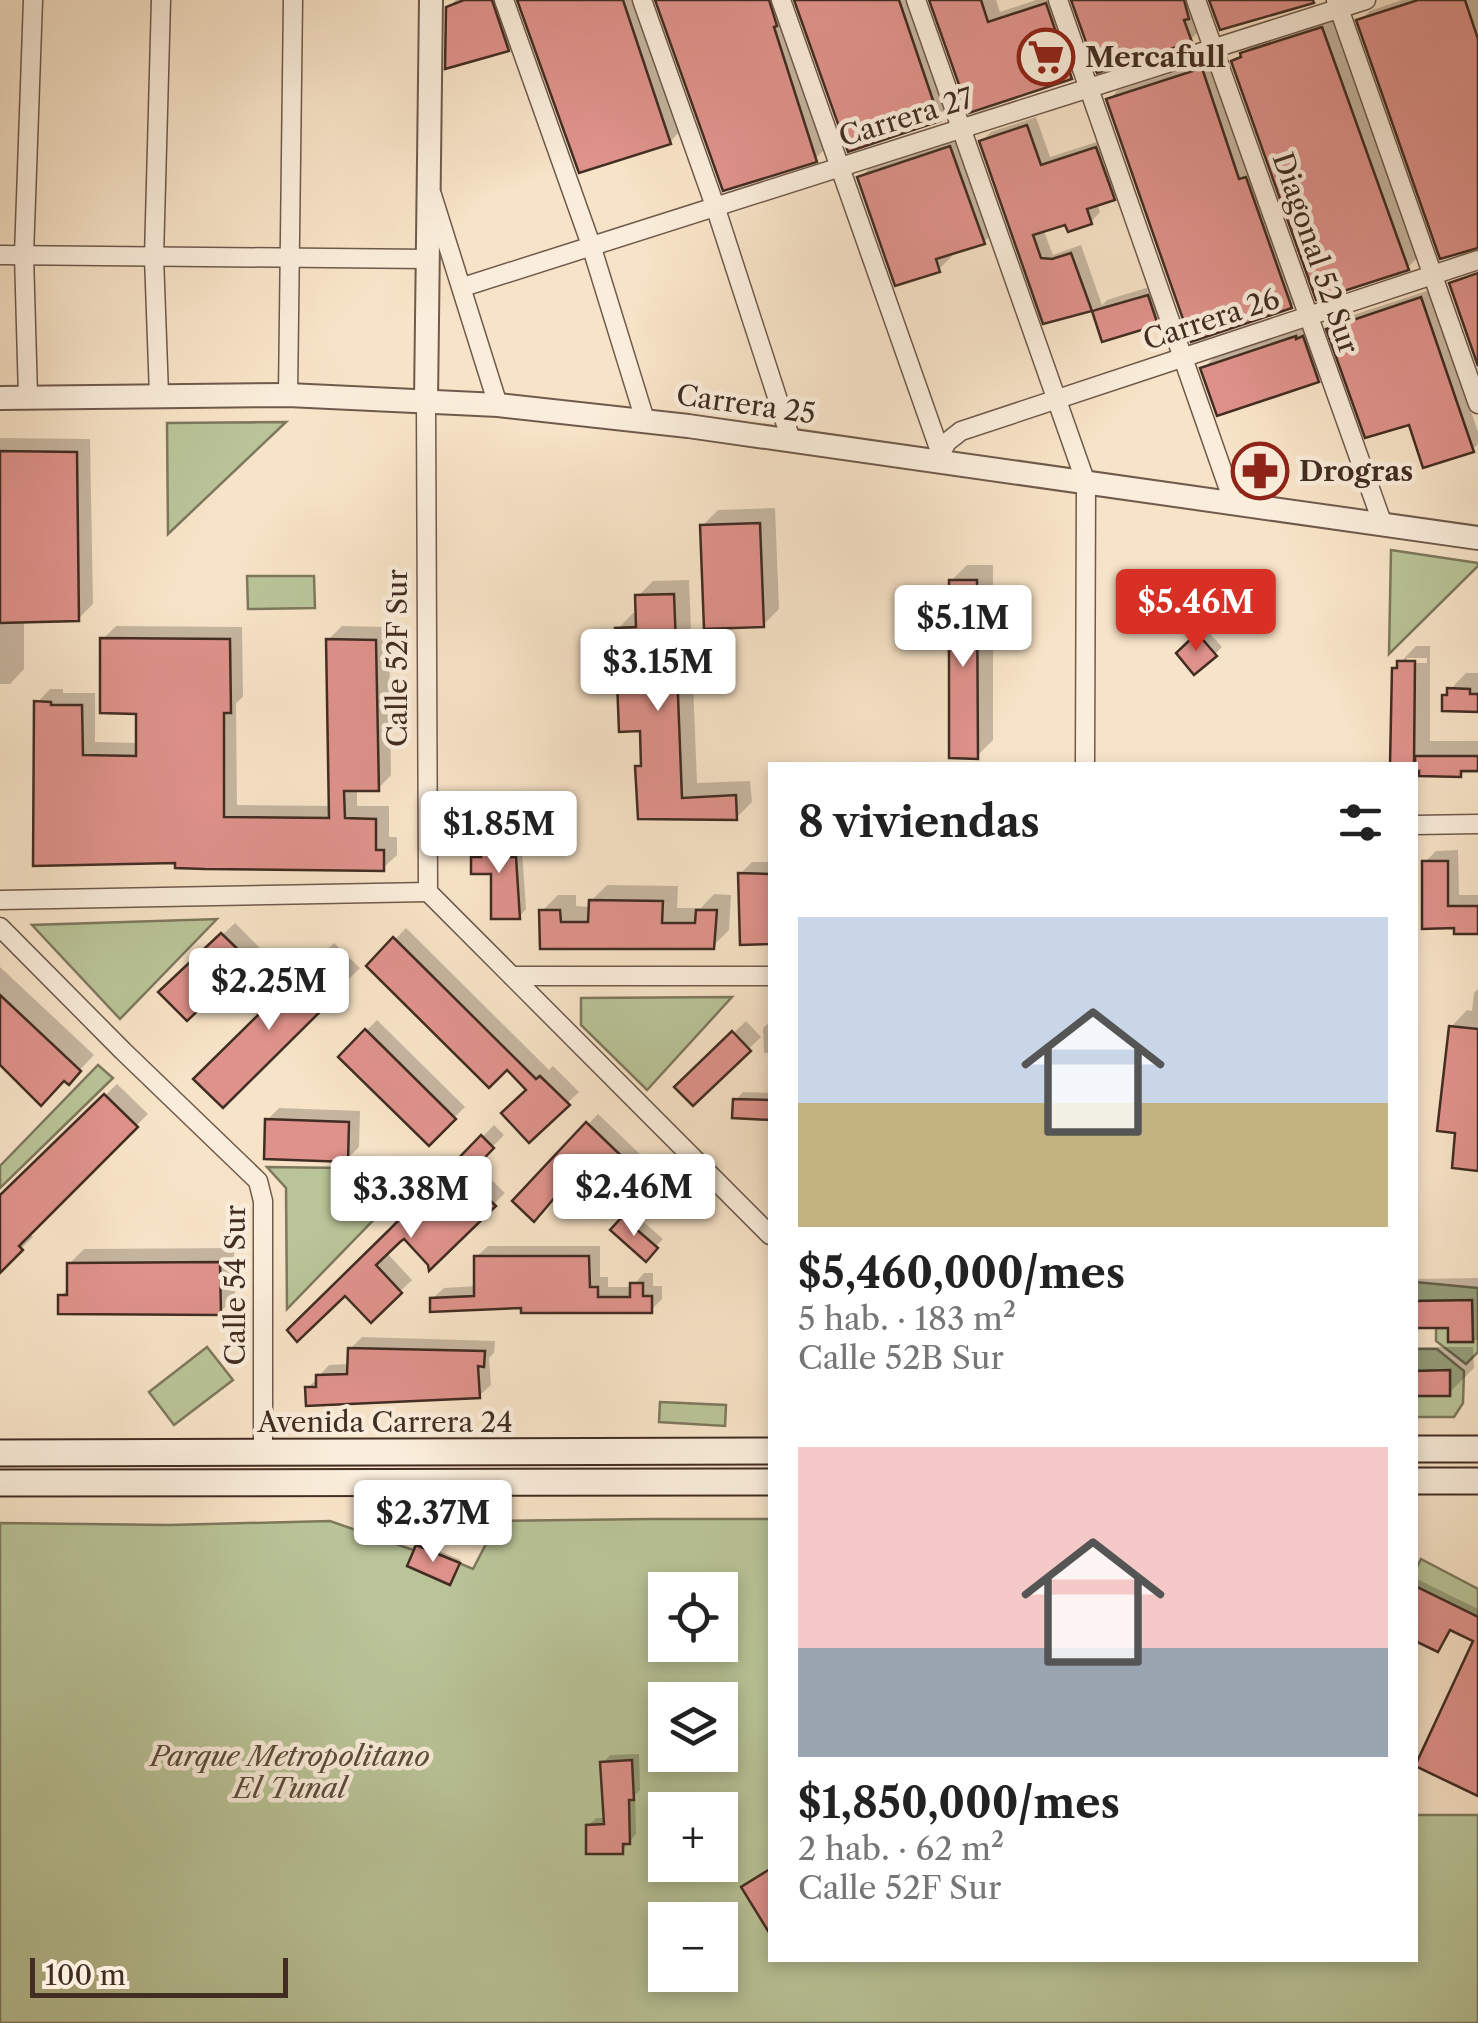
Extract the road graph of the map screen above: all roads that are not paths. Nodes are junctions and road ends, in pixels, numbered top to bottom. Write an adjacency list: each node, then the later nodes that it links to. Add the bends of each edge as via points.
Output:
1 (33, 0): 21 (street)
2 (162, 0): 22 (street)
3 (293, 0): 23 (street)
4 (431, 0): 17 (street, Calle 52F Sur)
5 (504, 0): 19 (street)
6 (642, 0): 18 (street)
7 (781, 0): 16 (street)
8 (916, 0): 15 (street)
9 (1058, 0): 14 (street)
10 (1196, 0): 13 (street, Diagonal 52 Sur)
11 (1366, 0): 12 (street, Carrera 27)
12 (1337, 4): 13 (street, Carrera 27); 26 (street)
13 (1215, 49): 14 (street, Carrera 27); 28 (street, Diagonal 52 Sur)
14 (1090, 88): 15 (street, Carrera 27); 29 (street)
15 (962, 129): 16 (street, Carrera 27); 34 (street)
16 (840, 167): 18 (street, Carrera 27); 39 (street)
17 (428, 184): 24 (street, Calle 52F Sur); 27 (street)
18 (715, 206): 19 (street, Carrera 27); 41 (street)
19 (592, 245): 27 (street, Carrera 27); 38 (street)
20 (0, 254): 21 (street)
21 (24, 255): 22 (street); 32 (street)
22 (154, 257): 23 (street); 30 (street)
23 (290, 258): 24 (street); 31 (street)
24 (428, 260): 35 (street, Calle 52F Sur)
25 (1478, 260): 26 (street, Carrera 26)
26 (1432, 275): 28 (street, Carrera 26); 36 (street)
27 (463, 286): 37 (street)
28 (1309, 316): 29 (street, Carrera 26); 45 (street, Diagonal 52 Sur)
29 (1184, 357): 34 (street, Carrera 26); 44 (street)
30 (160, 396): 31 (street, Carrera 25); 32 (street, Carrera 25)
31 (288, 396): 35 (street, Carrera 25)
32 (28, 397): 33 (street, Carrera 25)
33 (0, 398)
34 (1057, 399): 40 (street, Carrera 26); 43 (street)
35 (426, 401): 37 (street, Carrera 25); 50 (street, Calle 52F Sur)
36 (1478, 404)
37 (498, 405): 38 (street, Carrera 25)
38 (645, 420): 41 (street, Carrera 25)
39 (931, 426): 40 (street, Carrera 26); 42 (street)
40 (961, 431): 42 (street, Carrera 26, via 946,442)
41 (790, 440): 42 (street, Carrera 25)
42 (942, 457): 43 (street, Carrera 25)
43 (1086, 483): 44 (street, Carrera 25); 47 (street)
44 (1234, 504): 45 (street, Carrera 25)
45 (1383, 524): 46 (street, Carrera 25)
46 (1478, 538)
47 (1084, 762)
48 (1478, 824): 49 (street)
49 (1418, 825)
50 (428, 892): 51 (street); 53 (street)
51 (0, 900)
52 (0, 927): 59 (street, Calle 54 Sur, via 258,1181)
53 (512, 976): 54 (street); 55 (street)
54 (768, 976)
55 (768, 1233)
56 (1478, 1449): 57 (main road)
57 (1418, 1450)
58 (768, 1451): 59 (main road, Avenida Carrera 24)
59 (262, 1452): 60 (main road, Avenida Carrera 24)
60 (0, 1453)
61 (1418, 1481): 62 (main road)
62 (1478, 1481)
63 (768, 1482): 64 (main road)
64 (0, 1483)

